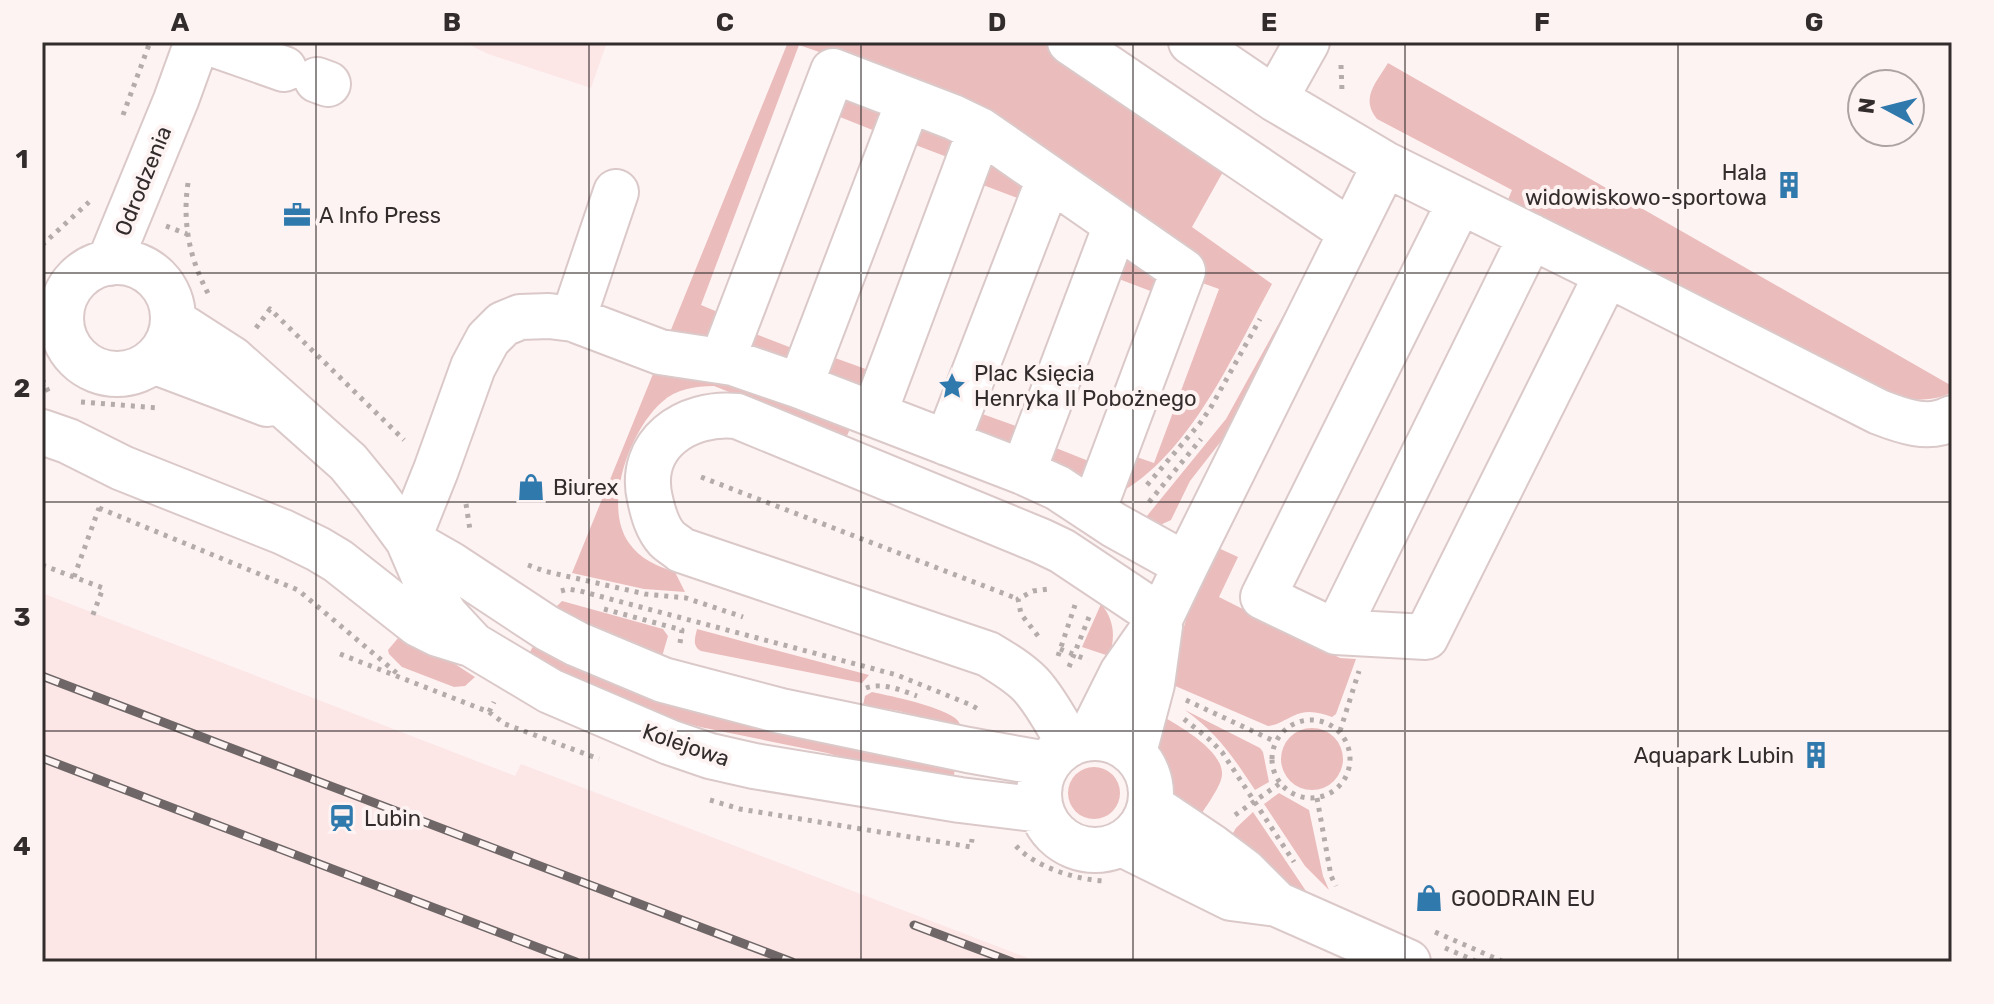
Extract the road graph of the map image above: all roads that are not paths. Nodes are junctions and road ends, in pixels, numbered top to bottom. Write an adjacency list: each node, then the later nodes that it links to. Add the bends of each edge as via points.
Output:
1 (197, 42): 17 (street, Odrodzenia)
2 (207, 42): 6 (street)
3 (1070, 42): 15 (street)
4 (1191, 42): 7 (street)
5 (1307, 42): 7 (street)
6 (310, 78)
7 (1275, 99): 10 (street)
8 (909, 100): 9 (street); 23 (street, via 833,71); 25 (street)
9 (980, 130): 11 (street); 27 (street)
10 (1385, 164): 13 (street); 15 (street)
11 (1049, 179): 14 (street); 30 (street)
12 (616, 192): 19 (street)
13 (1460, 201): 16 (street); 36 (street, via 1263,597)
14 (1116, 225): 31 (street); 32 (street, via 1183,271)
15 (1351, 232): 34 (street)
16 (1531, 236): 18 (street); 36 (street)
17 (130, 268): 20 (street, via 163,286); 21 (street, via 96,266 83,273 66,295)
18 (1607, 274): 28 (street, via 1879,412 1911,424); 36 (street, via 1426,637)
19 (573, 319): 23 (street, via 660,352); 33 (street, via 520,317 488,339)
20 (173, 321): 22 (street, via 164,350); 26 (street, Kolejowa, via 232,359)
21 (52, 330): 24 (street, via 71,352)
22 (153, 361): 24 (street, via 118,375); 26 (street, Kolejowa)
23 (722, 361): 25 (street)
24 (62, 368)
25 (800, 386): 27 (street)
26 (291, 413): 33 (street, Kolejowa, via 348,462)
27 (874, 414): 30 (street)
28 (1952, 418)
29 (42, 432): 37 (street, via 318,549 418,624)
30 (947, 443): 31 (street)
31 (1023, 472): 32 (street)
32 (1111, 522): 34 (street)
33 (408, 540): 37 (street, Kolejowa, via 430,591); 38 (street, Kolejowa, via 577,644 663,680 968,750)
34 (1186, 565): 35 (street)
35 (1161, 617): 38 (street); 38 (street, via 1041,541 737,416 694,420 663,440 653,458 648,492 653,517 681,550 988,654 1029,684 1049,682); 39 (street, via 1152,684)
36 (1354, 633)
37 (473, 645): 41 (street, Kolejowa, via 550,691 710,756)
38 (1069, 748): 39 (street, via 1114,740); 41 (street, via 1040,779)
39 (1134, 752): 40 (street, via 1152,787)
40 (1151, 806): 42 (street, via 1145,821); 43 (street, via 1244,871)
41 (1041, 810): 42 (street, via 1059,838 1073,846 1106,850)
42 (1122, 844): 43 (street, via 1231,898)
43 (1288, 887): 44 (street)
44 (1408, 950)

